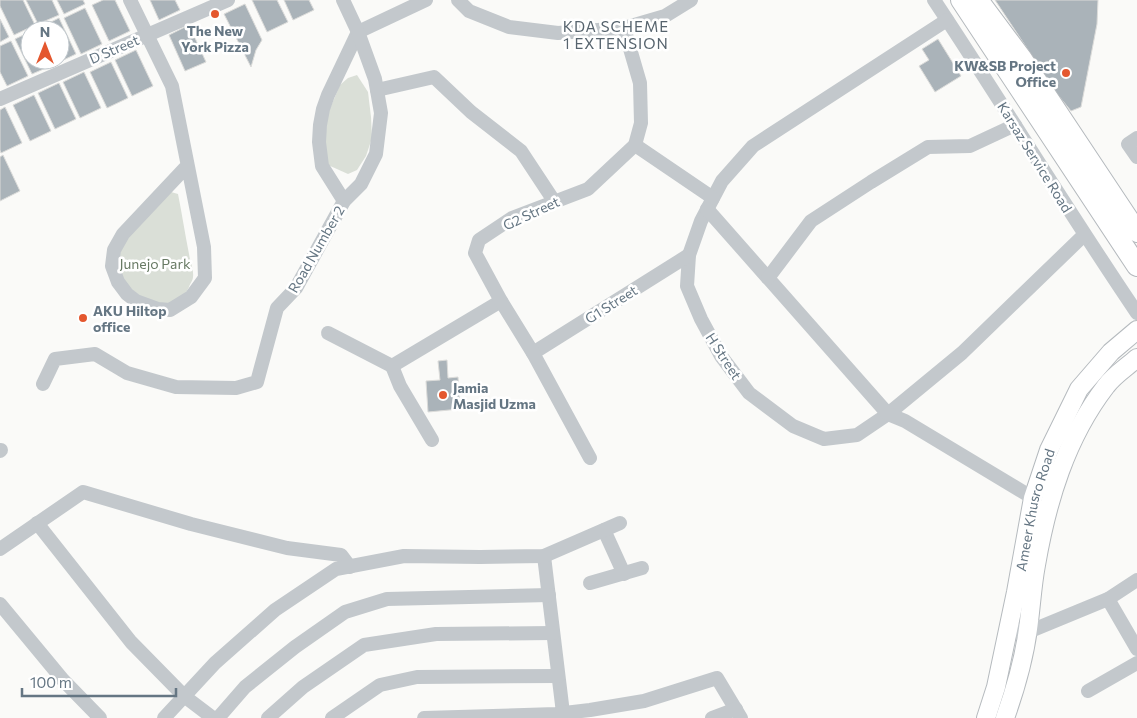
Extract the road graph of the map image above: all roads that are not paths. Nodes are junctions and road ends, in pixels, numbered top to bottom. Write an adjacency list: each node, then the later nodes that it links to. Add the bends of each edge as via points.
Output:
1 (130, 0): 13 (street)
2 (228, 0): 13 (street, D Street)
3 (343, 0): 12 (street, Road Number 2)
4 (426, 0): 12 (street)
5 (458, 0): 11 (street, via 469,11 509,27 558,33)
6 (691, 0): 11 (street, via 665,16)
7 (934, 0): 10 (street, Karsaz Service Road)
8 (961, 0): 27 (highway)
9 (978, 0): 24 (highway, via 1022,59)
10 (947, 20): 16 (street, Karsaz Service Road); 23 (street, H Street, via 753,146 722,181)
11 (624, 28): 18 (street, via 640,83 641,123)
12 (358, 32): 14 (street, Road Number 2); 21 (street, Road Number 2, via 322,109 320,125 322,166)
13 (146, 35): 15 (street, D Street); 20 (street, via 172,86)
14 (377, 90): 21 (street, Road Number 2, via 381,113 376,154 361,184); 22 (street, via 434,77 471,112 521,151)
15 (0, 99)
16 (1015, 125): 25 (street, Karsaz Service Road); 28 (street, via 970,146 928,147 871,182 811,221)
17 (1133, 141): 19 (street)
18 (635, 145): 22 (street, G2 Street, via 588,189); 23 (street)
19 (1137, 157)
20 (187, 166): 20 (street, via 204,247 205,278 191,297 170,310 158,309 136,301 118,282 112,266 114,250 123,234)
21 (344, 201): 36 (street, Road Number 2, via 296,288 277,308 257,382 236,388 176,387 127,373 95,354 55,359)
22 (554, 201): 29 (street, G2 Street, via 512,218 479,240 475,253)
23 (710, 204): 26 (street, H Street); 28 (street)
24 (1137, 232)
25 (1084, 235): 30 (street, Karsaz Service Road); 37 (street, H Street, via 962,353)
26 (689, 255): 33 (street, G1 Street); 37 (street, H Street, via 688,286 701,319 721,356 749,393 793,426 824,440 857,435)
27 (1137, 266)
28 (768, 278): 37 (street)
29 (501, 301): 33 (street, G2 Street); 35 (street)
30 (1137, 313)
31 (1137, 330): 40 (main road, Ameer Khusro Road, via 1111,352 1079,389 1049,450)
32 (328, 333): 35 (street)
33 (533, 353): 39 (street, G2 Street)
34 (1137, 358): 41 (main road, Ameer Khusro Road, via 1107,384 1085,417 1064,460)
35 (392, 366): 38 (street)
36 (43, 384)
37 (888, 414): 40 (street)
38 (432, 440)
39 (590, 458)
40 (1033, 498): 41 (street); 55 (main road, Ameer Khusro Road)
41 (1050, 502): 56 (main road, Ameer Khusro Road, via 1036,565)
42 (620, 522): 44 (street)
43 (37, 523): 45 (street); 47 (street, via 83,492 286,548 341,555); 62 (street, via 131,642)
44 (604, 530): 46 (street); 49 (street)
45 (0, 549)
46 (544, 556): 47 (street, via 404,556); 52 (street)
47 (350, 567): 62 (street, via 336,569 275,610)
48 (642, 568): 49 (street)
49 (624, 574): 51 (street)
50 (1137, 580): 53 (street)
51 (590, 584)
52 (549, 595): 57 (street); 68 (street, via 386,599 345,612 245,687)
53 (1108, 599): 56 (street); 58 (street)
54 (0, 604): 65 (street, via 63,680)
55 (1007, 629): 56 (street); 74 (main road, Ameer Khusro Road, via 996,687)
56 (1028, 632): 75 (main road, Ameer Khusro Road)
57 (553, 633): 60 (street); 69 (street, via 436,634 364,645 302,687)
58 (1137, 649)
59 (1137, 663): 61 (street)
60 (558, 676): 63 (street); 70 (street, via 416,677 380,685)
61 (1088, 691)
62 (184, 696): 66 (street); 67 (street)
63 (563, 713): 64 (street, via 644,701 717,678); 72 (street)
64 (738, 714): 73 (street)
65 (100, 718)
66 (164, 718)
67 (214, 718)
68 (218, 718)
69 (268, 718)
70 (332, 718)
71 (424, 718): 72 (street)
72 (443, 718)
73 (712, 718)
74 (986, 718)
75 (1005, 718)

